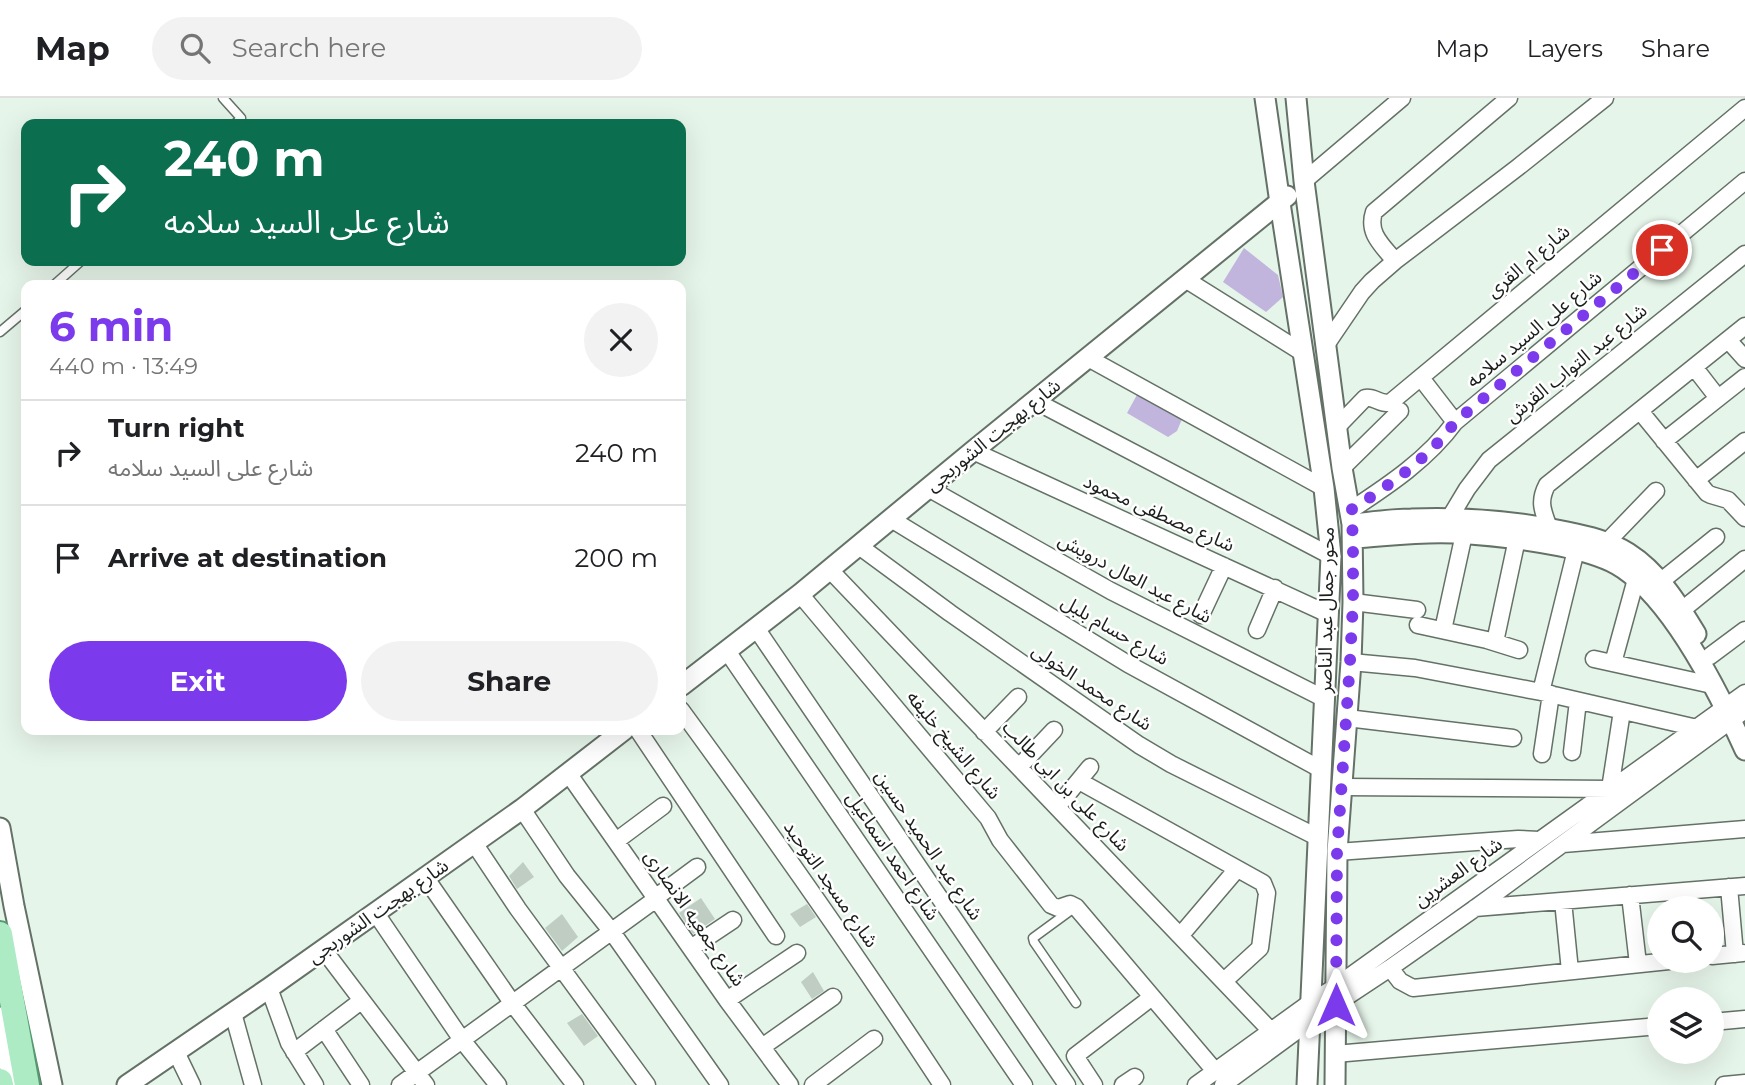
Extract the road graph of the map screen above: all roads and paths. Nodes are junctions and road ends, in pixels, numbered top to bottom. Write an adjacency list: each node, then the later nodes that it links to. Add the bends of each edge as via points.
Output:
1 (223, 98): 8 (lane)
2 (1265, 98): 11 (street, محور جمال عبد الناصر)
3 (1296, 98): 9 (street, محور جمال عبد الناصر)
4 (1402, 98): 9 (street)
5 (1510, 98): 13 (street, via 1374,212 1373,233)
6 (1605, 98): 13 (street)
7 (1745, 108): 27 (street, شارع ام القرى)
8 (241, 119)
9 (1304, 181): 11 (street, شارع بهجت الشوربجى); 21 (street, محور جمال عبد الناصر)
10 (1745, 181): 32 (street, شارع على السيد سلامه)
11 (1280, 203): 15 (street, شارع بهجت الشوربجى); 22 (street, محور جمال عبد الناصر)
12 (1745, 254): 44 (street, شارع عبد التواب القرش, via 1489,460)
13 (1395, 261): 21 (street, via 1362,292)
14 (75, 266): 16 (lane)
15 (1185, 279): 22 (street); 23 (street, شارع بهجت الشوربجى)
16 (60, 280)
17 (21, 314): 19 (lane)
18 (1745, 326): 20 (street)
19 (0, 332)
20 (1728, 340): 24 (street); 25 (street)
21 (1326, 345): 33 (street, محور جمال عبد الناصر)
22 (1303, 353): 40 (street, محور جمال عبد الناصر)
23 (1088, 358): 29 (street, شارع بهجت الشوربجى); 40 (street)
24 (1745, 359)
25 (1694, 367): 28 (street); 31 (street)
26 (1745, 377): 28 (street)
27 (1421, 378): 32 (street); 33 (street, شارع ام القرى, via 1388,403 1365,398)
28 (1718, 398): 34 (street)
29 (1035, 401): 36 (street, شارع بهجت الشوربجى); 53 (street)
30 (1400, 411): 37 (street)
31 (1640, 411): 34 (street); 46 (street, via 1547,485 1542,503)
32 (1455, 422): 45 (street, شارع على السيد سلامه)
33 (1337, 427): 37 (street, محور جمال عبد الناصر)
34 (1664, 441): 38 (street)
35 (1745, 441): 38 (street)
36 (973, 451): 39 (street, شارع بهجت الشوربجى); 55 (street, شارع مصطفى محمود)
37 (1342, 468): 45 (street, محور جمال عبد الناصر)
38 (1696, 480): 42 (street, via 1711,495 1728,499)
39 (928, 488): 43 (street, شارع بهجت الشوربجى); 80 (street, شارع عبد العال درويش, via 1111,591)
40 (1324, 488): 53 (street, محور جمال عبد الناصر)
41 (1656, 491): 50 (street)
42 (1744, 515)
43 (891, 519): 51 (street, شارع بهجت الشوربجى); 97 (street, شارع حسام بلبل, via 1128,664)
44 (1449, 519): 45 (street); 46 (street)
45 (1352, 524): 47 (street); 61 (street, محور جمال عبد الناصر)
46 (1549, 528): 50 (street)
47 (1464, 534): 49 (street); 67 (street)
48 (1716, 537): 58 (street)
49 (1517, 539): 52 (street); 69 (street)
50 (1607, 542): 58 (street, via 1648,568)
51 (859, 546): 56 (street, شارع بهجت الشوربجى); 107 (street, شارع محمد الخولى, via 1139,745)
52 (1576, 550): 57 (street, via 1616,564); 78 (street)
53 (1331, 556): 63 (street, محور جمال عبد الناصر)
54 (1745, 559): 62 (street)
55 (1224, 566): 59 (street, شارع مصطفى محمود); 64 (street)
56 (830, 570): 60 (street, شارع بهجت الشوربجى); 88 (street, شارع على بن ابى طالب)
57 (1636, 579): 75 (street); 77 (street, via 1660,603)
58 (1660, 582): 62 (street)
59 (1275, 589): 63 (street, شارع مصطفى محمود); 66 (street)
60 (800, 594): 65 (street, شارع بهجت الشوربجى); 120 (street, شارع الشيخ خليفه, via 988,818 1051,905)
61 (1353, 602): 67 (street, via 1417,617); 74 (street, محور جمال عبد الناصر)
62 (1682, 610): 72 (street)
63 (1328, 614): 80 (street, محور جمال عبد الناصر)
64 (1201, 615)
65 (756, 628): 71 (street, شارع بهجت الشوربجى); 181 (street, شارع عبد الحميد حسين)
66 (1257, 630)
67 (1443, 630): 69 (street)
68 (1745, 630): 72 (street)
69 (1495, 642): 70 (street)
70 (1519, 650)
71 (727, 651): 76 (street, شارع بهجت الشوربجى); 180 (street, شارع احمد اسماعيل)
72 (1710, 656): 82 (street)
73 (1594, 659): 75 (street)
74 (1350, 662): 78 (street, via 1415,668); 85 (street, محور جمال عبد الناصر)
75 (1612, 663): 77 (street)
76 (686, 682)
77 (1712, 685): 82 (street)
78 (1546, 693): 81 (street); 94 (street)
79 (1018, 697): 88 (street)
80 (1325, 699): 97 (street, محور جمال عبد الناصر)
81 (1578, 701): 83 (street); 93 (street)
82 (1738, 709): 86 (street, شارع العشرين); 92 (street); 111 (street, شارع العشرين)
83 (1622, 712): 86 (street); 101 (street)
84 (686, 717): 179 (street, شارع مسجد التوحيد)
85 (1347, 718): 91 (street); 100 (street, محور جمال عبد الناصر)
86 (1697, 728): 101 (street, شارع العشرين)
87 (1054, 730): 95 (street)
88 (984, 732): 95 (street, شارع على بن ابى طالب)
89 (618, 735): 98 (street, شارع بهجت الشوربجى)
90 (641, 735): 126 (street)
91 (1513, 738)
92 (1745, 750)
93 (1572, 752)
94 (1542, 754)
95 (1018, 767): 103 (street, شارع على بن ابى طالب)
96 (1090, 767): 99 (street)
97 (1322, 770): 107 (street, محور جمال عبد الناصر)
98 (568, 774): 104 (street, شارع بهجت الشوربجى); 109 (street, شارع جمعيه الانصارى)
99 (1079, 781): 103 (street); 114 (street)
100 (1342, 787): 101 (street); 112 (street, محور جمال عبد الناصر)
101 (1610, 789): 108 (street, شارع العشرين)
102 (663, 806): 109 (street)
103 (1057, 807): 127 (street, شارع على بن ابى طالب)
104 (522, 809): 110 (street, شارع بهجت الشوربجى); 124 (street)
105 (0, 828): 166 (street)
106 (1745, 829): 111 (street)
107 (1317, 837): 146 (street, محور جمال عبد الناصر)
108 (1539, 840): 112 (street); 139 (street, شارع العشرين)
109 (616, 841): 118 (street, شارع جمعيه الانصارى)
110 (474, 843): 115 (street, شارع بهجت الشوربجى); 134 (street)
111 (1562, 844): 121 (street, شارع العشرين)
112 (1337, 852): 139 (street, محور جمال عبد الناصر)
113 (697, 867): 118 (street)
114 (1237, 869): 127 (street); 137 (street, via 1263,883 1267,893 1260,948)
115 (425, 877): 122 (street, شارع بهجت الشوربجى); 145 (street)
116 (1737, 886): 117 (street); 131 (street)
117 (1630, 895): 119 (street); 133 (street)
118 (656, 898): 124 (street); 128 (street, شارع جمعيه الانصارى)
119 (1563, 901): 121 (street); 136 (street)
120 (1076, 907): 141 (street); 144 (lane, via 1033,938)
121 (1474, 909): 135 (street, شارع العشرين)
122 (375, 912): 129 (street, شارع بهجت الشوربجى); 155 (street)
123 (733, 920): 128 (street)
124 (612, 932): 134 (street); 176 (street)
125 (0, 934): 165 (main road)
126 (776, 936)
127 (1180, 936): 137 (street, شارع على بن ابى طالب)
128 (691, 948): 142 (street, شارع جمعيه الانصارى)
129 (323, 949): 138 (street, شارع بهجت الشوربجى); 143 (street)
130 (797, 953): 142 (street)
131 (1740, 953)
132 (1647, 963): 133 (street)
133 (1639, 964): 136 (street)
134 (561, 968): 145 (street); 175 (street)
135 (1390, 968): 136 (street, via 1413,988); 139 (street, شارع العشرين)
136 (1570, 971)
137 (1224, 981): 153 (street, شارع على بن ابى طالب)
138 (269, 988): 147 (street, شارع بهجت الشوربجى); 158 (street)
139 (1336, 996): 146 (street, شارع العشرين); 159 (street, محور جمال عبد الناصر)
140 (833, 997): 156 (street)
141 (1152, 997): 160 (street); 163 (street, via 1075,1056)
142 (727, 1000): 156 (street, شارع جمعيه الانصارى)
143 (361, 1001): 152 (street); 161 (street)
144 (1076, 1003)
145 (513, 1004): 155 (street); 174 (street)
146 (1311, 1012): 153 (street, شارع العشرين); 160 (street, شارع العشرين); 183 (street, محور جمال عبد الناصر)
147 (233, 1013): 157 (street, شارع بهجت الشوربجى); 169 (street)
148 (0, 1017): 164 (street)
149 (1745, 1019): 150 (street)
150 (1724, 1021)
151 (1647, 1028): 159 (street)
152 (324, 1029): 158 (street); 171 (street)
153 (1271, 1031): 160 (street, شارع العشرين)
154 (874, 1039): 178 (street)
155 (462, 1040): 161 (street); 173 (street)
156 (762, 1047): 177 (street, شارع جمعيه الانصارى)
157 (176, 1052): 167 (street, شارع بهجت الشوربجى); 168 (street)
158 (294, 1052): 170 (street)
159 (1335, 1054): 184 (street, محور جمال عبد الناصر)
160 (1219, 1078): 182 (street, شارع العشرين)
161 (421, 1079): 172 (street)
162 (1745, 1083): 185 (street)
163 (1091, 1084)
164 (13, 1085)
165 (27, 1085)
166 (52, 1085)
167 (127, 1085)
168 (192, 1085)
169 (253, 1085)
170 (315, 1085)
171 (362, 1085)
172 (400, 1085)
173 (498, 1085)
174 (575, 1085)
175 (647, 1085)
176 (720, 1085)
177 (790, 1085)
178 (813, 1085)
179 (942, 1085)
180 (1024, 1085)
181 (1068, 1085)
182 (1196, 1085)
183 (1307, 1085)
184 (1335, 1085)
185 (1724, 1085)

